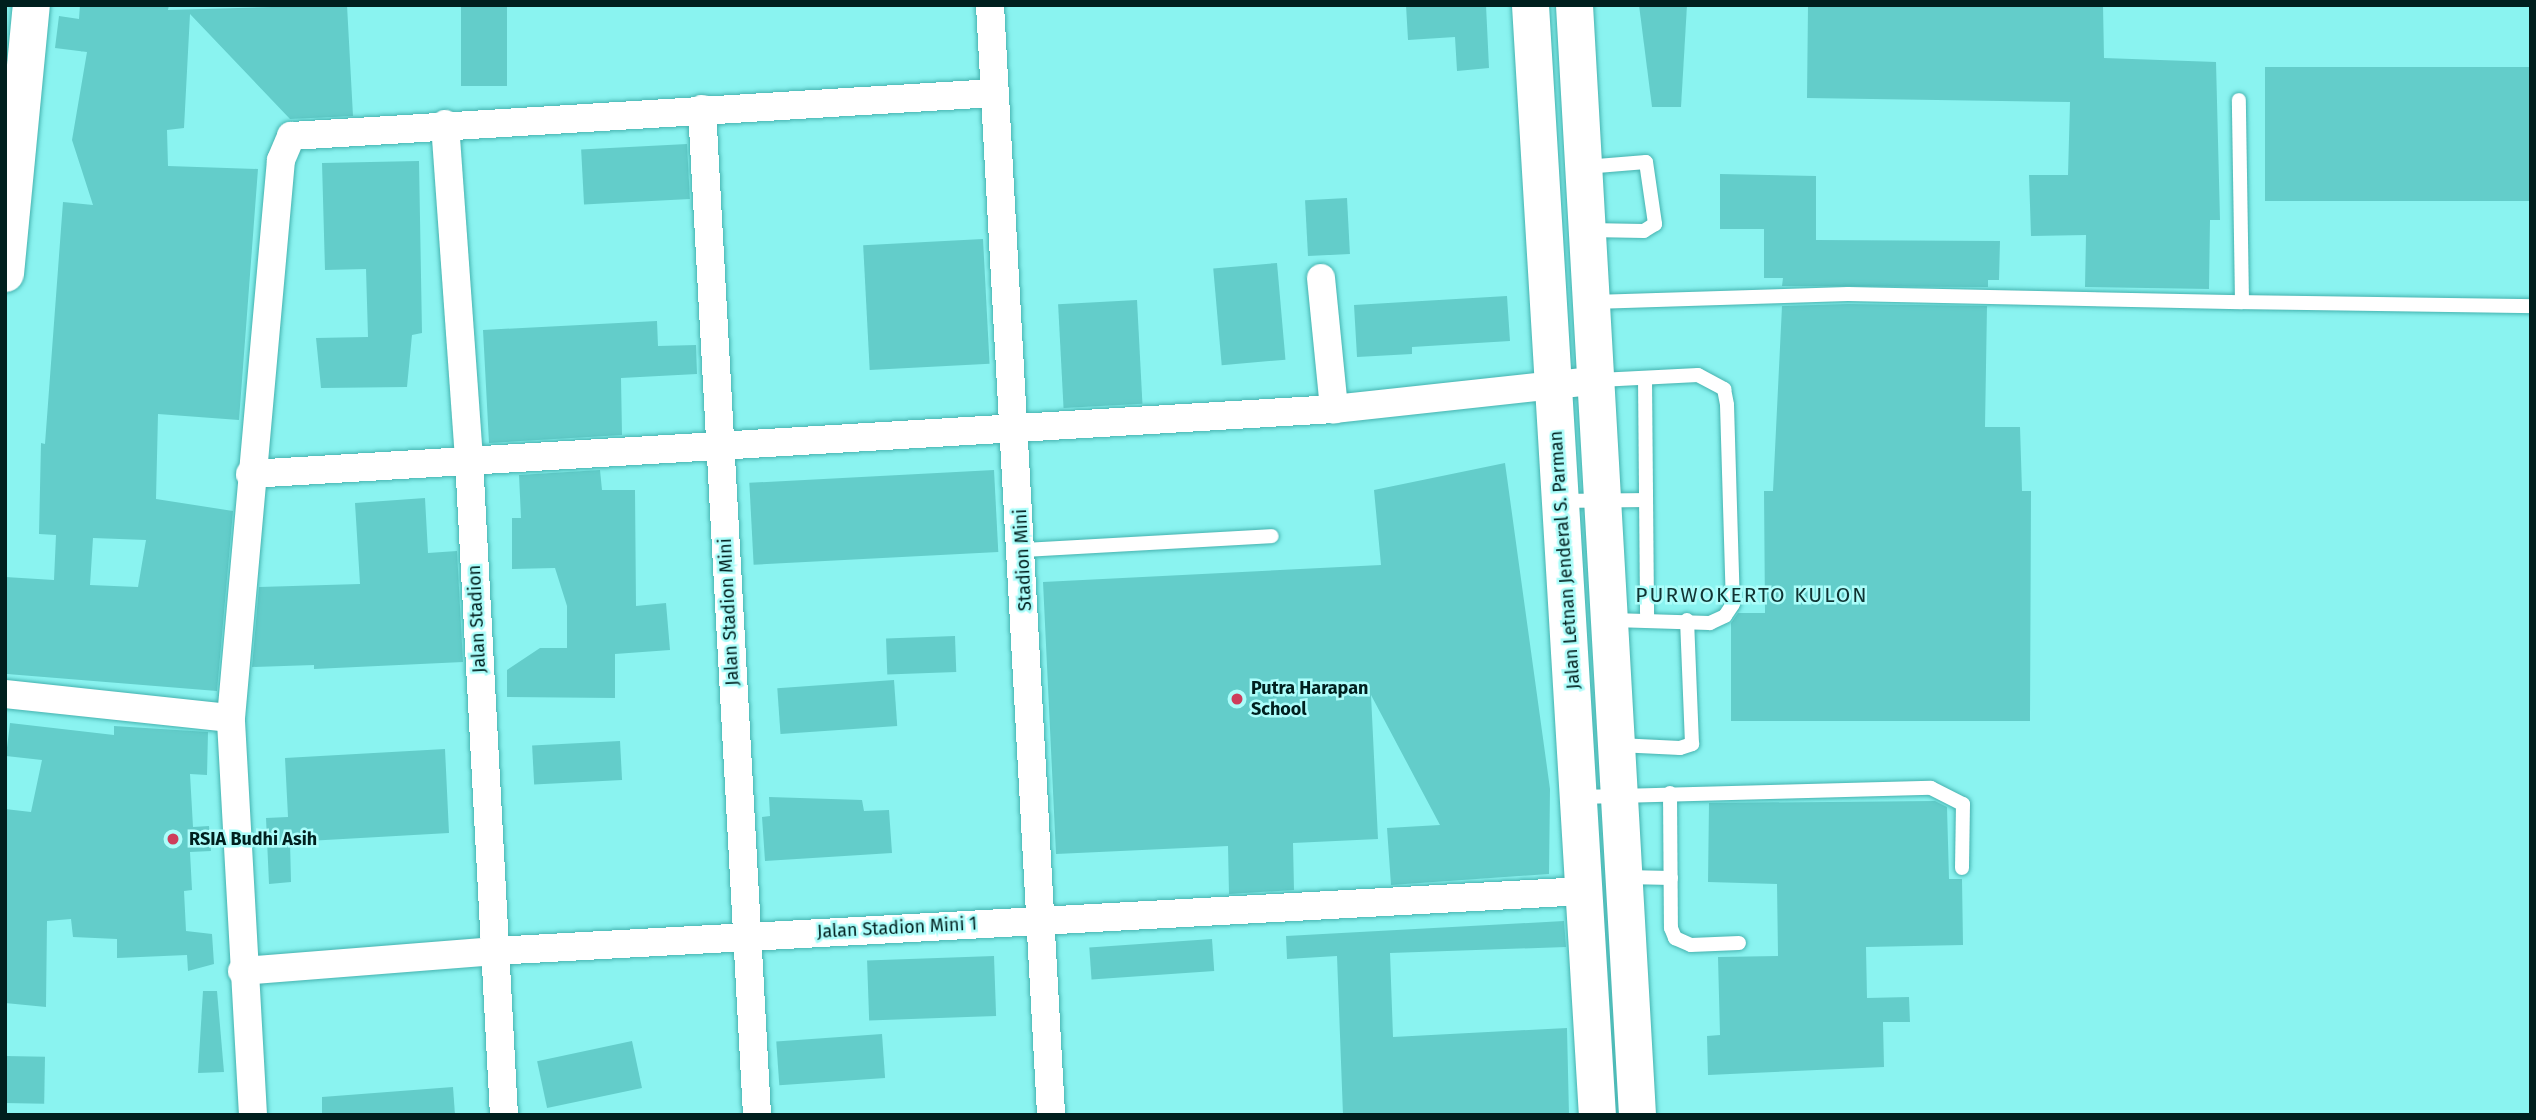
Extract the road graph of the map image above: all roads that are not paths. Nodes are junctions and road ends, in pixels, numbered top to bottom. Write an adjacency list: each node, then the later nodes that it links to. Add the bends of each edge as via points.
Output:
1 (32, 5): 5 (street)
2 (990, 5): 6 (street, Stadion Mini)
3 (1530, 5): 19 (street, Jalan Letnan Jenderal S. Parman)
4 (1574, 5): 10 (street)
5 (17, 57): 12 (street)
6 (994, 93): 8 (street); 21 (street, Stadion Mini)
7 (2239, 100): 14 (lane)
8 (702, 109): 9 (street); 22 (street, Jalan Stadion Mini)
9 (446, 124): 23 (street, Jalan Stadion); 24 (street, via 305,132 291,136 284,145)
10 (1584, 167): 11 (street); 11 (lane, via 1646,162 1655,224 1644,231)
11 (1589, 230): 15 (street)
12 (5, 273)
13 (1321, 278): 20 (street)
14 (2242, 302): 15 (lane, via 1848,294); 16 (lane)
15 (1591, 303): 18 (street)
16 (2531, 306)
17 (1645, 378): 18 (lane); 26 (lane); 31 (lane, via 1698,375 1724,389 1733,604 1718,621)
18 (1599, 380): 19 (street); 25 (street)
19 (1554, 383): 20 (street); 27 (street, Jalan Letnan Jenderal S. Parman)
20 (1334, 409): 21 (street)
21 (1017, 428): 22 (street); 29 (street, Stadion Mini)
22 (721, 445): 23 (street); 43 (street, Jalan Stadion Mini)
23 (469, 459): 24 (street); 45 (street, Jalan Stadion)
24 (250, 474): 33 (street)
25 (1604, 500): 26 (lane); 27 (lane); 30 (street)
26 (1644, 500): 30 (lane)
27 (1560, 501): 37 (street, Jalan Letnan Jenderal S. Parman)
28 (1272, 537): 29 (lane)
29 (1022, 550): 42 (street, Stadion Mini)
30 (1629, 619): 31 (lane); 34 (street)
31 (1687, 620): 34 (lane, via 1692,744 1680,748)
32 (5, 694): 33 (street)
33 (231, 718): 46 (street)
34 (1618, 745): 36 (street)
35 (1670, 793): 36 (lane); 38 (lane, via 1939,790 1963,804); 40 (lane)
36 (1621, 794): 37 (lane); 39 (street)
37 (1580, 797): 41 (street, Jalan Letnan Jenderal S. Parman)
38 (1962, 868)
39 (1626, 877): 40 (lane); 52 (street)
40 (1671, 878): 44 (lane, via 1675,938 1691,945)
41 (1568, 891): 42 (street, Jalan Stadion Mini 1); 51 (street, Jalan Letnan Jenderal S. Parman)
42 (1040, 920): 43 (street, Jalan Stadion Mini 1); 50 (street, Stadion Mini)
43 (746, 937): 45 (street, Jalan Stadion Mini 1); 49 (street, Jalan Stadion Mini)
44 (1739, 943)
45 (494, 951): 46 (street, Jalan Stadion Mini 1); 48 (street, Jalan Stadion)
46 (242, 971): 47 (street)
47 (253, 1115)
48 (504, 1115)
49 (757, 1115)
50 (1051, 1115)
51 (1597, 1115)
52 (1637, 1115)

